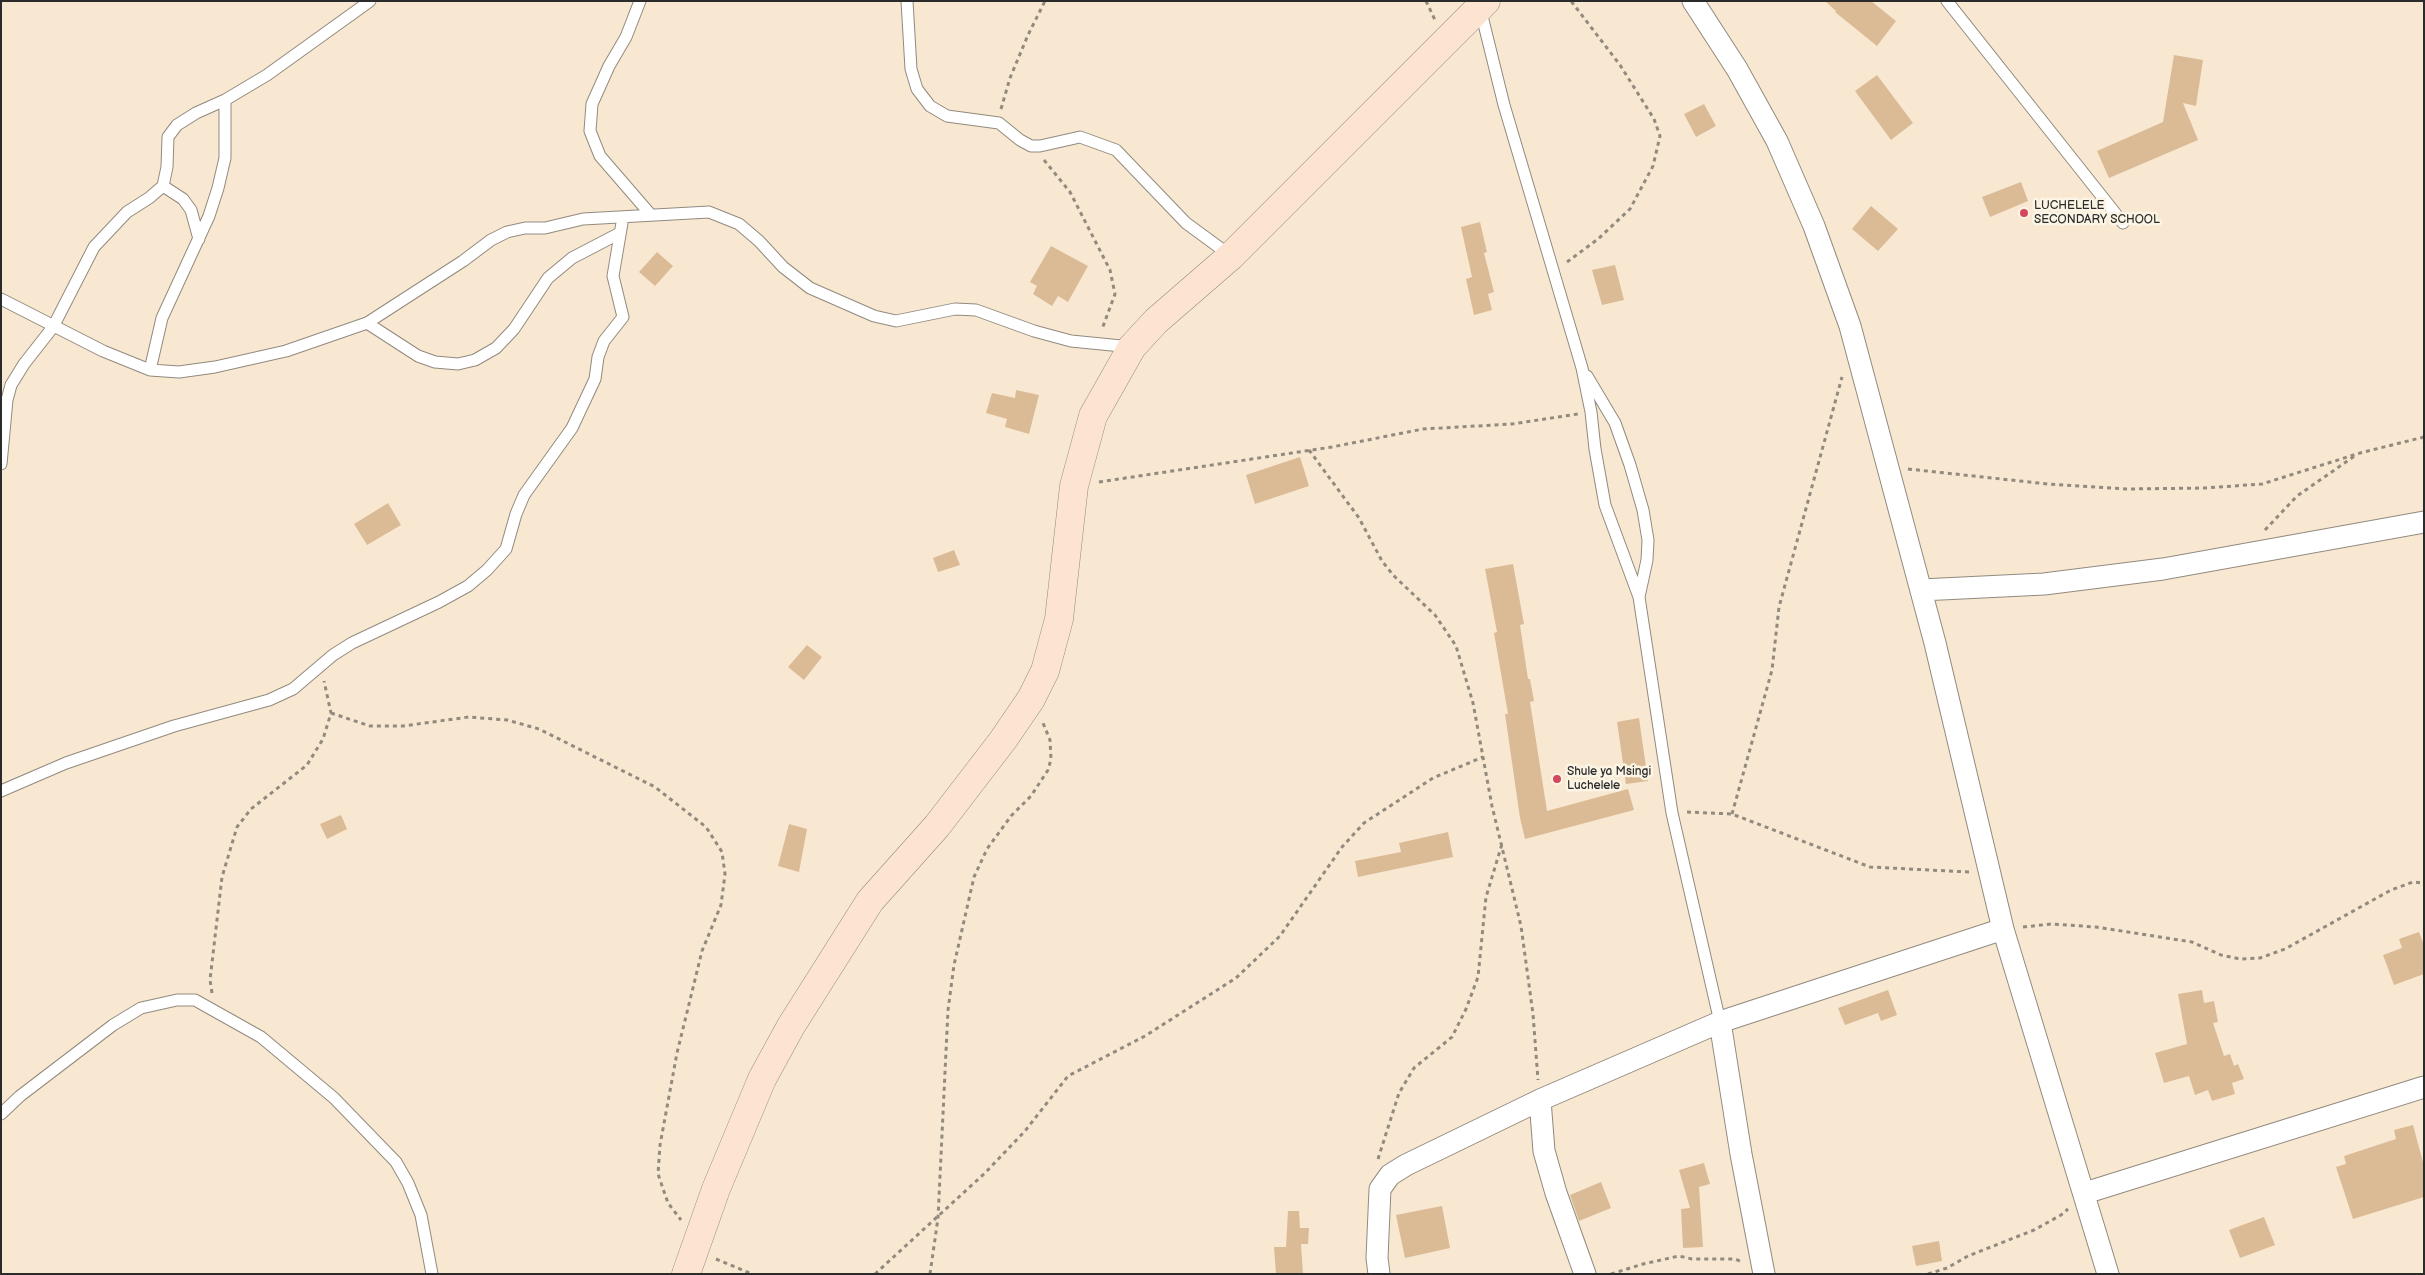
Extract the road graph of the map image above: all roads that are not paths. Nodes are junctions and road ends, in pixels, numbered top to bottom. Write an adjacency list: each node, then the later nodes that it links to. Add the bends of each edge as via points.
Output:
1 (370, 1): 7 (lane, via 267,76)
2 (640, 1): 9 (lane, via 626,37 592,104 590,131 600,156)
3 (907, 1): 14 (lane, via 911,69 917,89 930,106 947,116 998,123 1031,146 1080,137 1116,150 1186,223)
4 (1693, 1): 23 (street, via 1737,69 1776,141 1814,226 1850,326)
5 (1947, 1): 11 (lane)
6 (1483, 4): 14 (main road); 19 (lane, via 1504,105)
7 (225, 100): 8 (lane, via 177,124 168,137); 13 (lane, via 225,158)
8 (163, 186): 13 (lane, via 183,199 191,210); 17 (lane, via 127,212 94,247)
9 (651, 215): 10 (lane); 18 (lane, via 709,212 739,224 810,288 874,316 896,321 955,309 976,310 1071,341)
10 (623, 217): 12 (lane); 16 (lane, via 583,219 507,232)
11 (2123, 223)
12 (620, 233): 16 (lane, via 572,258 548,278 514,329 496,348 475,360 458,364 435,362 418,356); 25 (lane, via 613,276 623,317 604,342 595,379 572,428 524,495 506,549 468,586 352,643 293,689 269,700 174,726 66,763)
13 (199, 239): 20 (lane, via 162,318)
14 (1231, 256): 18 (main road, via 1156,321)
15 (1, 299): 17 (lane)
16 (367, 324): 20 (lane, via 286,351 215,367 179,372)
17 (53, 327): 20 (lane); 21 (lane, via 11,385)
18 (1132, 347): 32 (main road, via 1093,416 1074,486 1059,619 1045,670 1004,740 937,826 870,901 791,1026 762,1079)
19 (1582, 368): 24 (lane, via 1605,505); 24 (lane, via 1615,423 1643,510 1648,540)
20 (150, 370)
21 (1, 464)
22 (2424, 522): 23 (street, via 2163,569 2044,584)
23 (1921, 590): 26 (street)
24 (1639, 597): 27 (lane, via 1672,813)
25 (1, 790)
26 (2003, 929): 27 (street); 31 (street)
27 (1720, 1022): 29 (street); 33 (street)
28 (2424, 1086): 31 (street)
29 (1540, 1100): 35 (street, via 1390,1175 1380,1189); 36 (street, via 1544,1151)
30 (1, 1114): 34 (lane, via 105,1030 141,1008 195,1000 261,1037 334,1098 396,1162 421,1215)
31 (2085, 1193): 37 (street)
32 (694, 1251)
33 (1764, 1272)
34 (432, 1274)
35 (1379, 1274)
36 (1585, 1274)
37 (2108, 1274)

